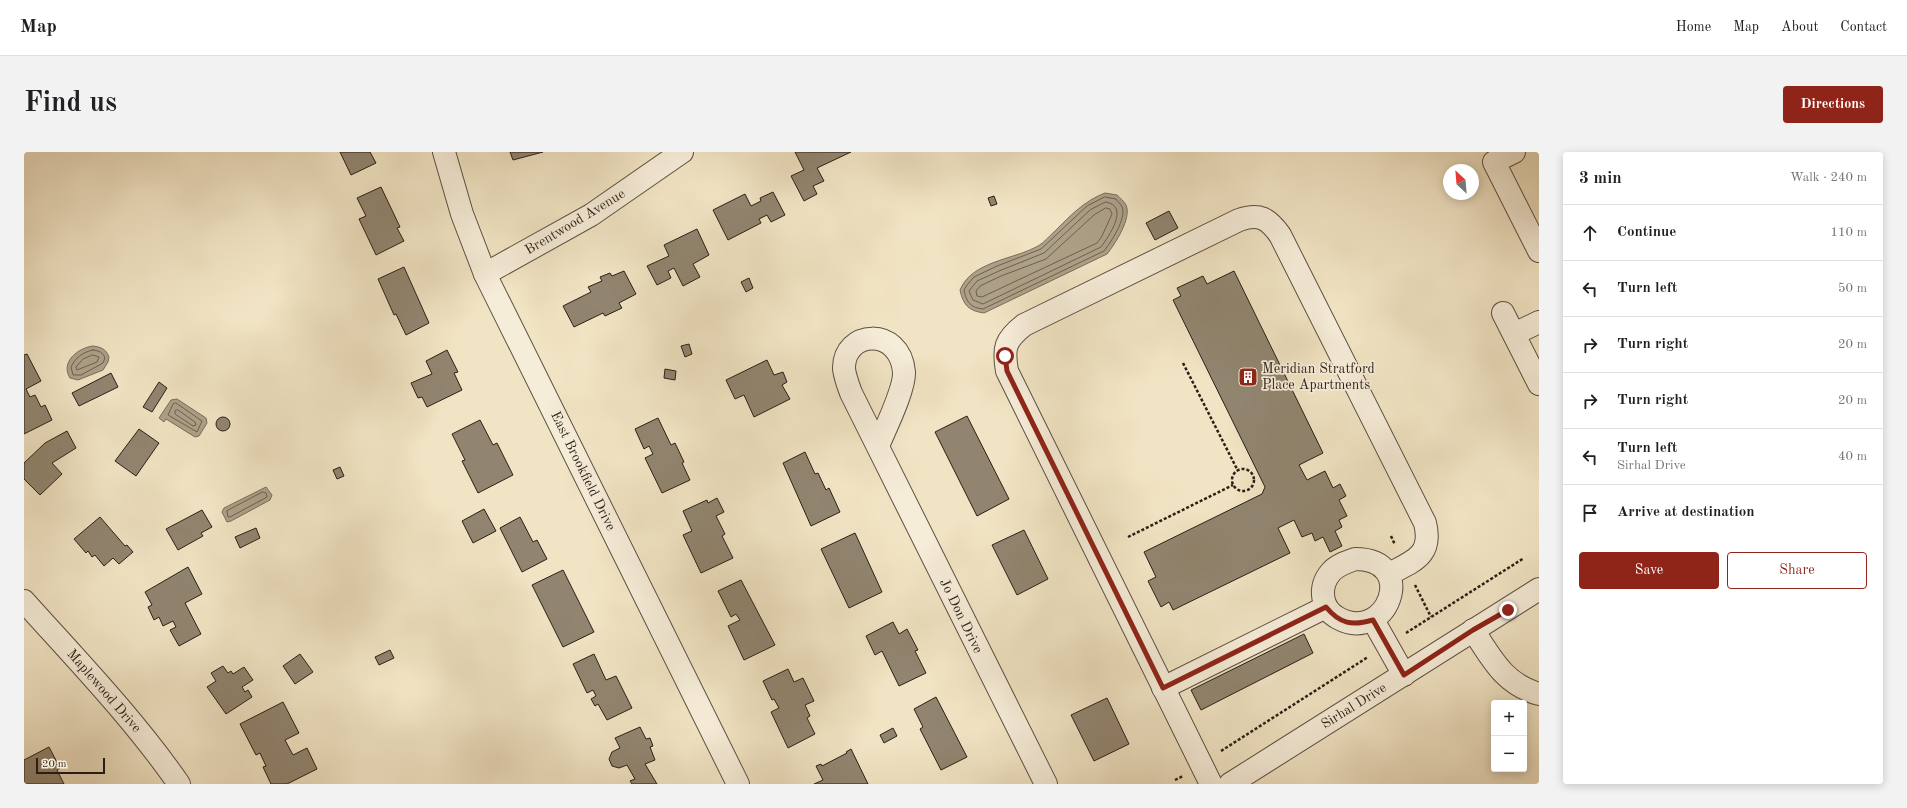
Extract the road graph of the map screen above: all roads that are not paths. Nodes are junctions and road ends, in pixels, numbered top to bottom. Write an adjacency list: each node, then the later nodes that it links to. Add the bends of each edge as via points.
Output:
1 (444, 152): 5 (street, East Brookfield Drive, via 462,214)
2 (682, 152): 5 (street, Brentwood Avenue, via 592,216)
3 (1514, 152): 4 (street, via 1494,162)
4 (1539, 251)
5 (485, 274): 21 (street, East Brookfield Drive)
6 (1503, 312): 8 (street)
7 (1539, 322): 8 (street)
8 (1514, 334): 9 (street)
9 (1539, 384)
10 (878, 446): 22 (street, Jo Don Drive)
11 (1389, 574): 14 (street, via 1380,565 1368,559 1355,559 1343,564 1332,571 1324,582 1322,594); 15 (street, via 1392,587 1390,599 1384,610); 18 (street, via 1420,555 1426,545 1428,533 1425,523 1273,225 1251,216 1238,220 1024,325 1006,344 1007,371)
12 (1539, 589): 16 (street, Sirhal Drive)
13 (24, 601): 20 (street, Maplewood Drive, via 118,706 155,750)
14 (1326, 607): 15 (street, via 1333,616 1344,622 1358,624); 18 (street)
15 (1373, 620): 17 (street)
16 (1473, 630): 17 (street, Sirhal Drive); 19 (street, via 1510,681 1527,691)
17 (1404, 675): 24 (street, Sirhal Drive)
18 (1163, 688): 23 (street)
19 (1539, 694)
20 (179, 784)
21 (738, 784)
22 (1046, 784)
23 (1211, 784)
24 (1230, 784)

